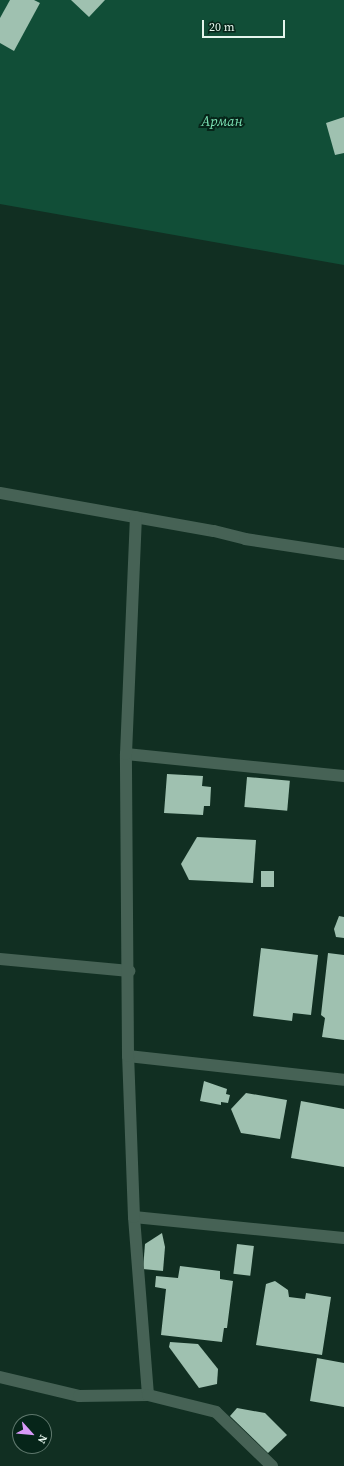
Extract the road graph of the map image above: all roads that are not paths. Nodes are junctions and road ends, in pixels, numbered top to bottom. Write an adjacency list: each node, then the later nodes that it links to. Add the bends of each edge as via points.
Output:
1 (0, 493): 2 (street)
2 (136, 517): 3 (street, via 245,539); 4 (street)
3 (344, 554)
4 (126, 754): 5 (street); 7 (street)
5 (344, 776)
6 (0, 960): 7 (street)
7 (129, 970): 8 (street)
8 (128, 1056): 9 (street); 10 (street)
9 (344, 1080)
10 (134, 1216): 11 (street); 13 (street)
11 (344, 1238)
12 (0, 1377): 13 (street, via 79,1396)
13 (148, 1396): 14 (street, via 216,1412)
14 (272, 1466)

